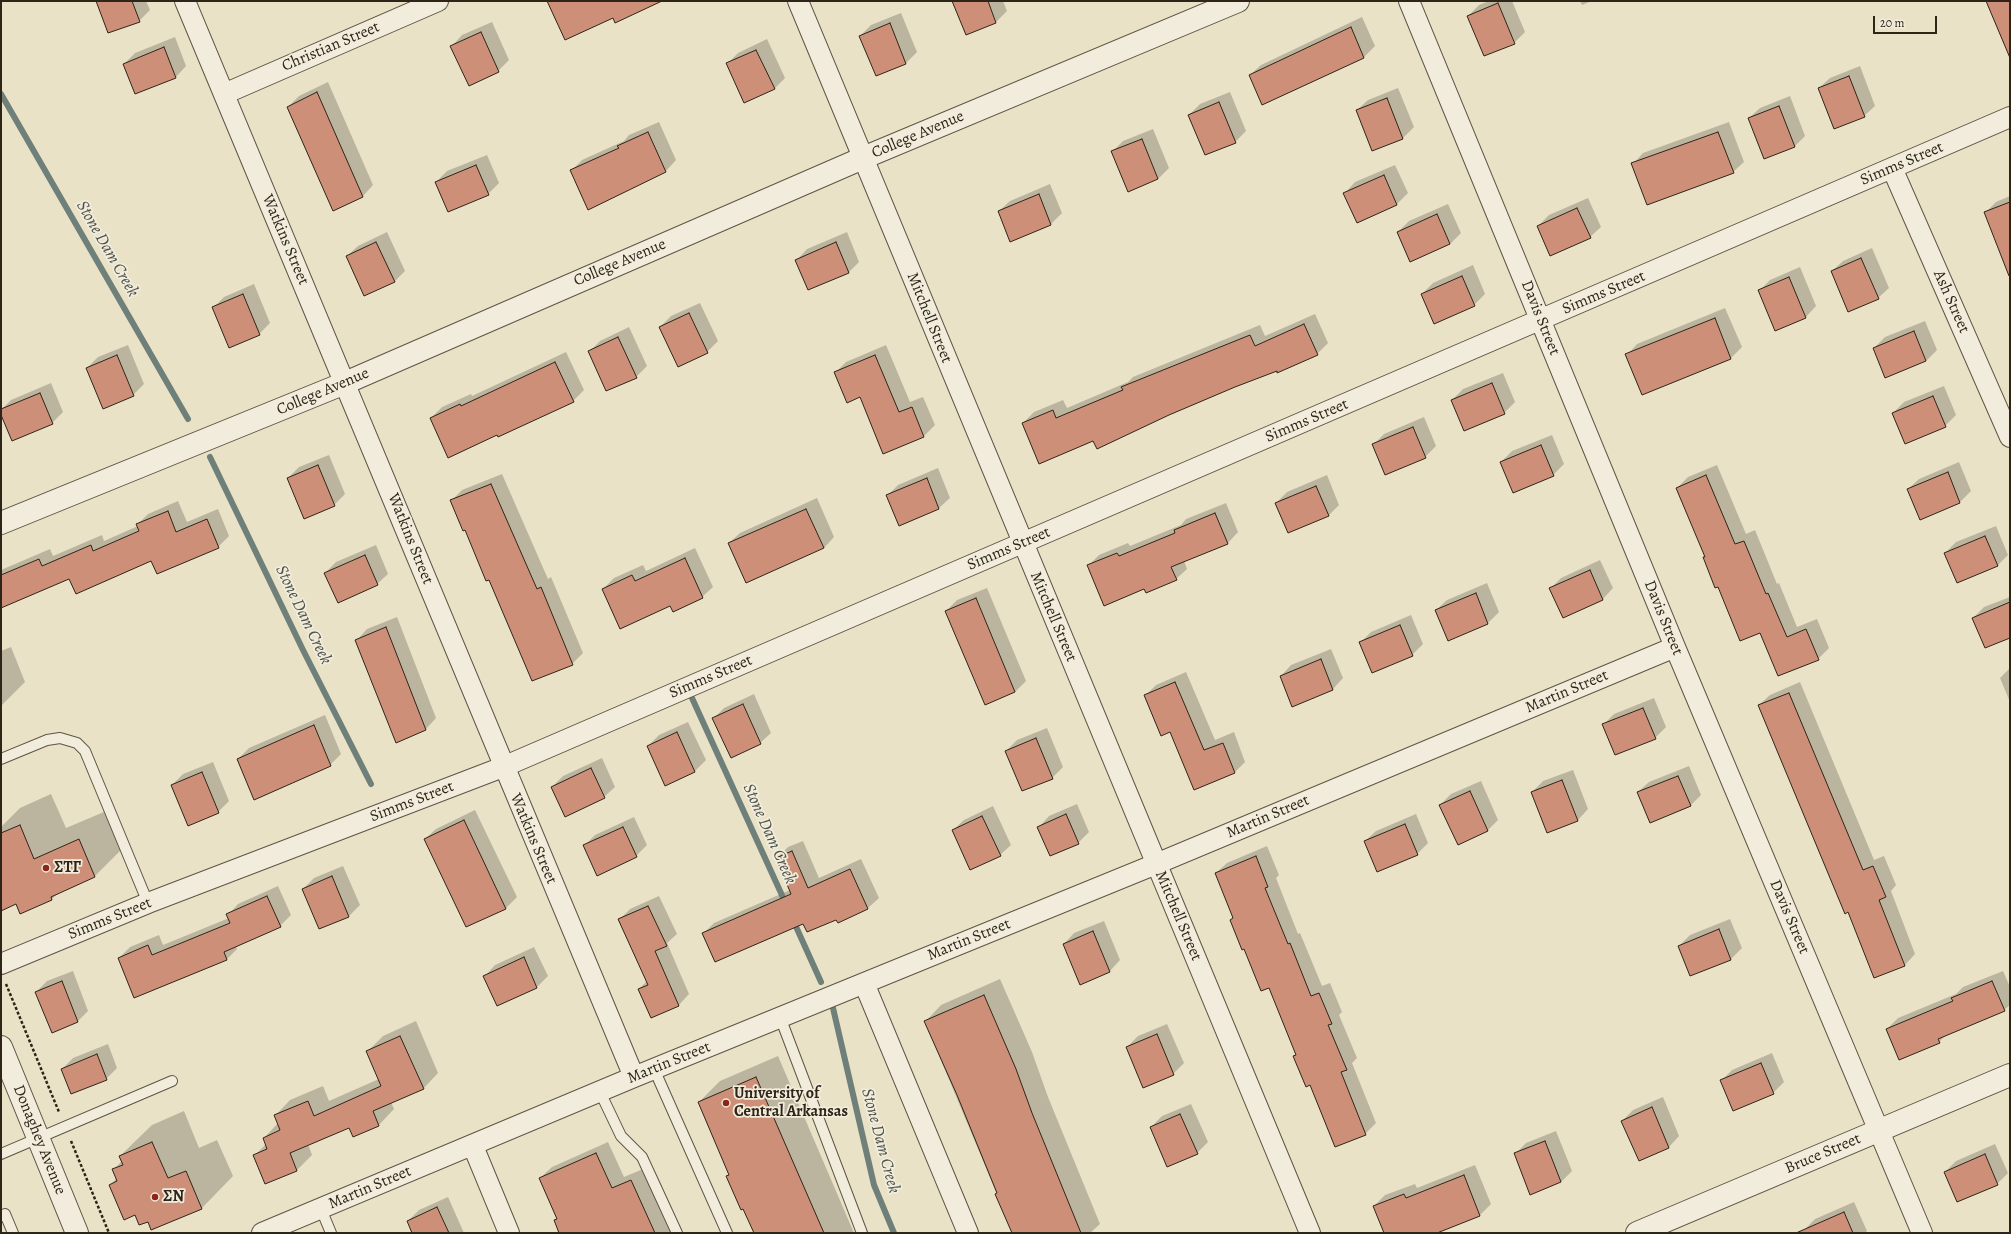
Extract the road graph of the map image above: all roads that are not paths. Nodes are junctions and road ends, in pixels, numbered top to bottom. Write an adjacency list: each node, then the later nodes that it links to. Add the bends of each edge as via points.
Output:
1 (185, 1): 6 (street, Watkins Street)
2 (438, 1): 6 (street, Christian Street)
3 (798, 1): 8 (street, Mitchell Street)
4 (1238, 1): 8 (street, College Avenue)
5 (1409, 1): 10 (street, Davis Street)
6 (224, 94): 11 (street, Watkins Street)
7 (2010, 117): 9 (street, Simms Street)
8 (864, 158): 11 (street, College Avenue); 14 (street, Mitchell Street)
9 (1892, 168): 10 (street, Simms Street); 12 (street, Ash Street)
10 (1541, 320): 14 (street, Simms Street); 15 (street, Davis Street)
11 (345, 383): 13 (street, College Avenue); 17 (street, Watkins Street)
12 (2010, 437)
13 (1, 523)
14 (1022, 543): 17 (street, Simms Street); 18 (street, Mitchell Street)
15 (1675, 647): 18 (street, Martin Street); 29 (street, Davis Street)
16 (1, 759): 19 (lane, via 47,740 60,738 77,743 85,751)
17 (503, 767): 19 (street, Simms Street); 26 (street, Watkins Street)
18 (1156, 864): 21 (street, Martin Street); 44 (street, Mitchell Street)
19 (148, 903): 20 (street, Simms Street)
20 (3, 972)
21 (864, 983): 22 (street, Martin Street); 43 (street)
22 (780, 1017): 24 (street, Martin Street); 42 (lane)
23 (1, 1047): 30 (street, Donaghey Avenue)
24 (654, 1069): 26 (street, Martin Street); 41 (lane)
25 (2010, 1075): 29 (street, Bruce Street)
26 (634, 1078): 28 (street, Martin Street)
27 (172, 1080): 30 (lane)
28 (600, 1092): 31 (street, Martin Street); 40 (lane, via 621,1136 642,1157)
29 (1879, 1130): 45 (street, Bruce Street); 46 (street, Davis Street)
30 (38, 1137): 32 (lane); 36 (street, Donaghey Avenue)
31 (473, 1146): 33 (street, Martin Street); 39 (street)
32 (1, 1154)
33 (321, 1209): 37 (street, Martin Street); 38 (lane)
34 (1, 1216): 35 (lane, via 5,1214)
35 (13, 1233)
36 (77, 1233)
37 (262, 1233)
38 (331, 1233)
39 (508, 1233)
40 (677, 1233)
41 (727, 1233)
42 (862, 1233)
43 (968, 1233)
44 (1310, 1233)
45 (1636, 1233)
46 (1922, 1233)

